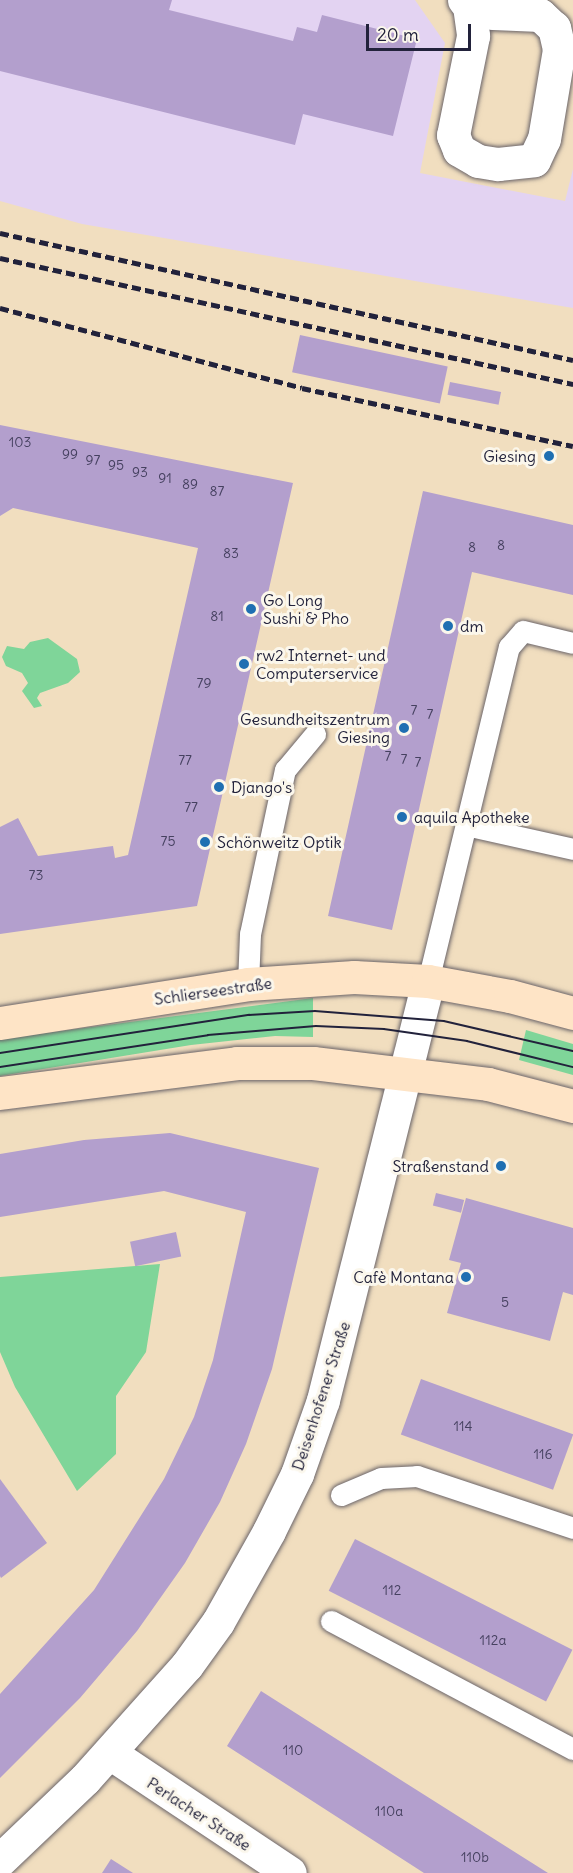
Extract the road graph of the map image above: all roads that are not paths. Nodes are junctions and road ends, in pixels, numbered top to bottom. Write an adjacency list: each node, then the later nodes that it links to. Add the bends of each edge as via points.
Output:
1 (466, 3): 1 (street, via 473,36 453,135 459,150 478,161 498,164 534,160 544,139 559,49 555,28 540,15 493,14)
2 (573, 643): 4 (lane, via 523,631 509,646)
3 (315, 734): 7 (lane, via 285,770 249,934)
4 (466, 825): 5 (lane); 6 (lane)
5 (573, 849)
6 (428, 981): 7 (main road, Schlierseestraße, via 354,977); 8 (main road, Schlierseestraße, via 510,996); 10 (street, Deisenhofener Straße)
7 (248, 984): 9 (main road, Schlierseestraße)
8 (573, 1013)
9 (0, 1023)
10 (406, 1072): 11 (main road, via 313,1064 237,1063); 12 (main road, via 488,1084); 17 (street, Deisenhofener Straße, via 346,1321 297,1474 248,1573 218,1622 167,1689)
11 (0, 1093)
12 (573, 1106)
13 (341, 1495): 14 (lane, via 381,1478 417,1476)
14 (573, 1528)
15 (331, 1621): 16 (lane)
16 (573, 1749)
17 (110, 1753): 18 (street, Deisenhofener Straße); 19 (street, Perlacher Straße)
18 (0, 1860)
19 (290, 1873)

